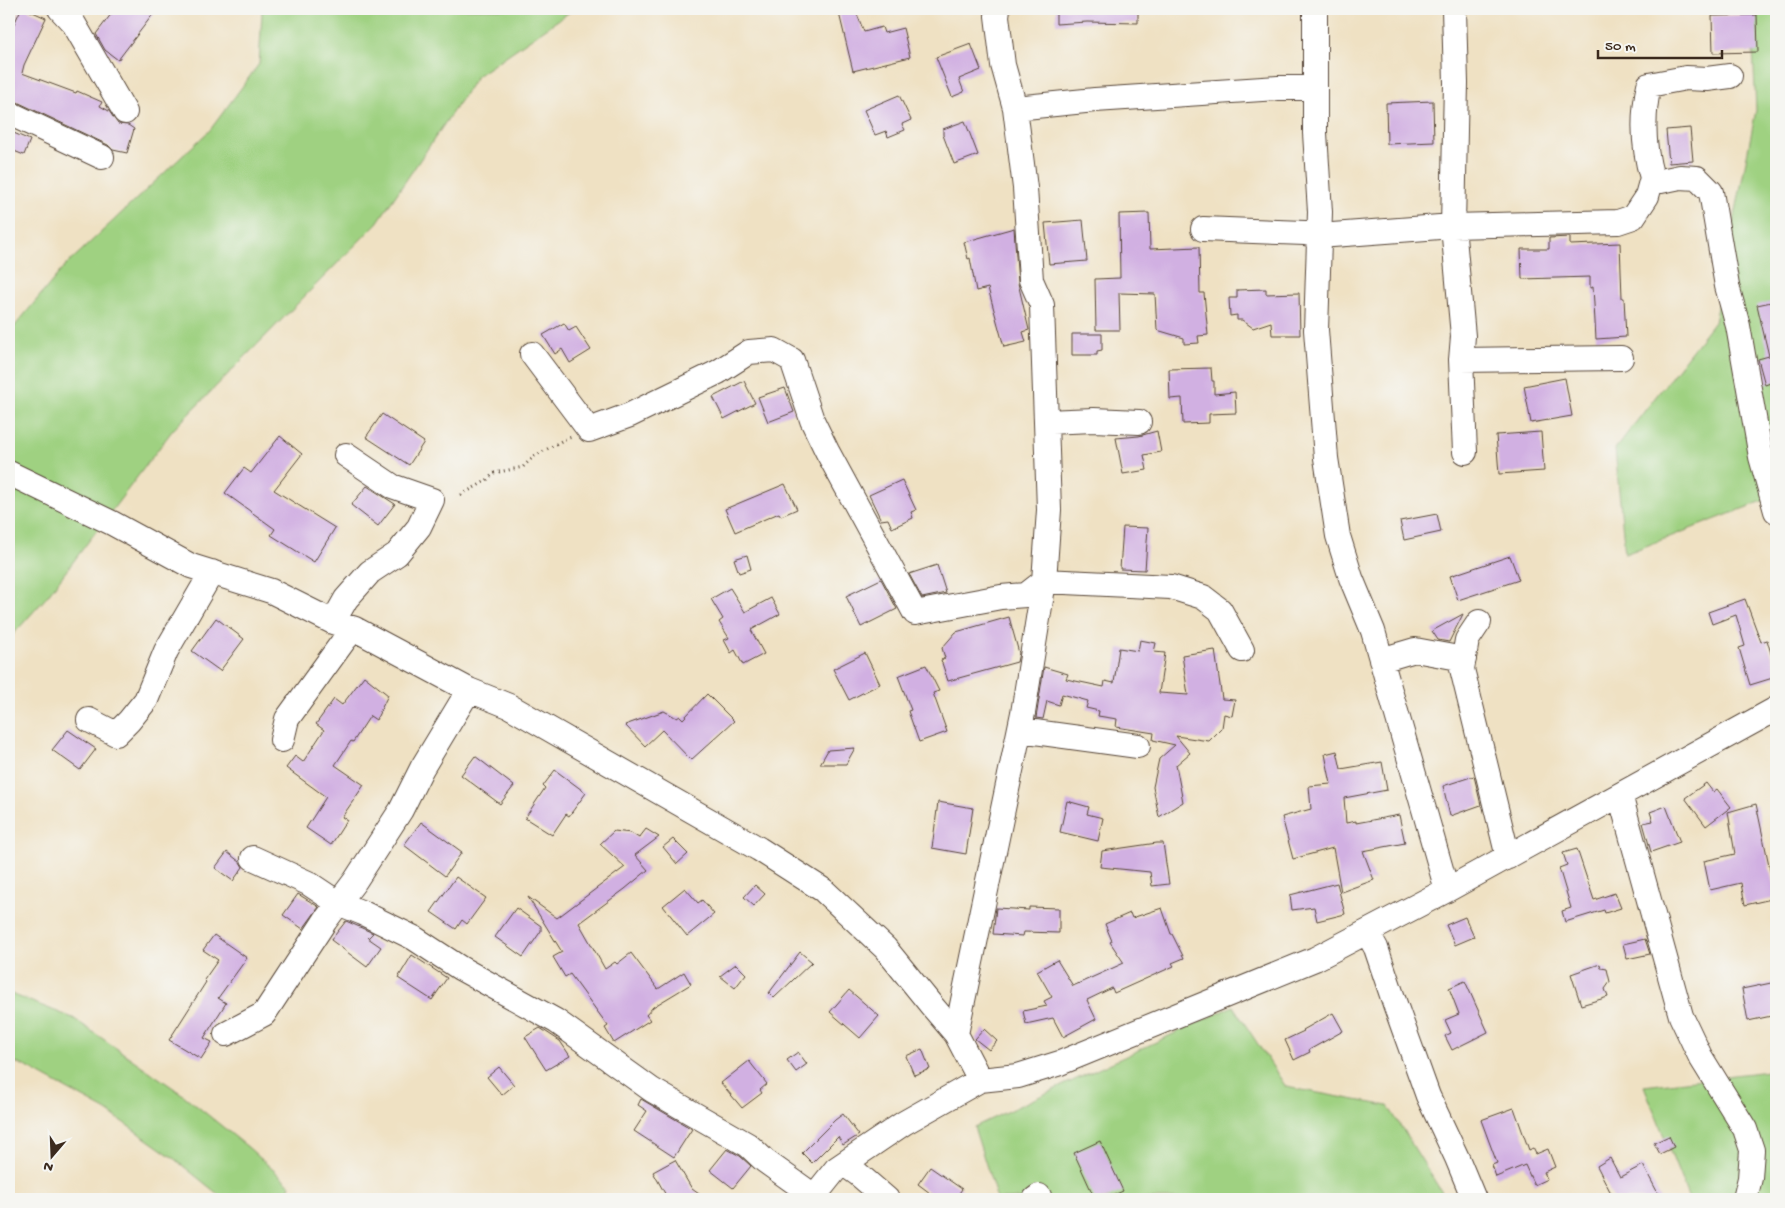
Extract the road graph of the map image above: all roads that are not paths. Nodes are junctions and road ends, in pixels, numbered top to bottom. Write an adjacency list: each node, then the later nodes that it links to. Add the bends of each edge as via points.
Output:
1 (60, 9): 8 (street, via 74,24)
2 (998, 9): 7 (street, via 1003,65)
3 (1315, 9): 6 (street)
4 (1454, 9): 12 (street)
5 (1730, 76): 11 (street, via 1686,78 1649,85 1644,138)
6 (1315, 88): 7 (street, via 1095,100); 14 (street)
7 (1015, 108): 18 (street, via 1025,188 1030,280 1042,305)
8 (125, 112)
9 (9, 113): 10 (street)
10 (102, 157)
11 (1652, 178): 12 (street, via 1647,196 1633,218 1618,222); 23 (street, via 1661,181 1697,178 1711,192 1761,458)
12 (1453, 226): 14 (street); 17 (street, via 1463,336)
13 (1203, 229): 14 (street)
14 (1319, 236): 31 (street, via 1316,330 1326,458 1338,536)
15 (532, 354): 25 (street, via 589,430 630,415 692,385 749,352 774,350 792,360 812,420 827,451 915,613 1026,595)
16 (1621, 358): 17 (street)
17 (1461, 360): 20 (street)
18 (1046, 422): 19 (street); 25 (street, via 1049,510)
19 (1140, 422)
20 (1465, 452)
21 (346, 455): 26 (street, via 392,486 432,500 419,527 396,554 370,572 346,599)
22 (9, 473): 24 (street, via 192,566)
23 (1776, 511)
24 (212, 572): 26 (street, via 271,592); 34 (street, via 166,651 146,700 129,721 116,734)
25 (1044, 581): 29 (street, via 1171,588 1203,598 1220,610); 35 (street)
26 (333, 622): 28 (street)
27 (1479, 622): 30 (street, via 1467,640)
28 (355, 629): 32 (street); 36 (street, via 287,718)
29 (1242, 650)
30 (1464, 659): 31 (street, via 1416,650); 39 (street, via 1462,669)
31 (1381, 660): 41 (street)
32 (469, 690): 42 (street, via 401,810); 45 (street, via 509,706 759,849 823,890 885,948)
33 (1776, 709): 38 (street)
34 (89, 720)
35 (1020, 730): 37 (street); 45 (street)
36 (282, 740)
37 (1138, 746)
38 (1620, 795): 39 (street); 51 (street, via 1681,1016 1700,1056 1745,1129 1752,1150)
39 (1508, 857): 41 (street)
40 (253, 858): 42 (street, via 308,883)
41 (1447, 890): 43 (street)
42 (338, 903): 44 (street, via 264,1014); 48 (street, via 414,938 460,968 556,1021 652,1090 748,1145)
43 (1367, 932): 46 (street, via 1315,959 1060,1063 1018,1076); 50 (street, via 1376,948 1428,1096)
44 (226, 1034)
45 (956, 1034): 46 (street)
46 (980, 1080): 47 (street, via 904,1122)
47 (844, 1164): 48 (street); 49 (street)
48 (813, 1198)
49 (887, 1199)
50 (1474, 1199)
51 (1745, 1199)

